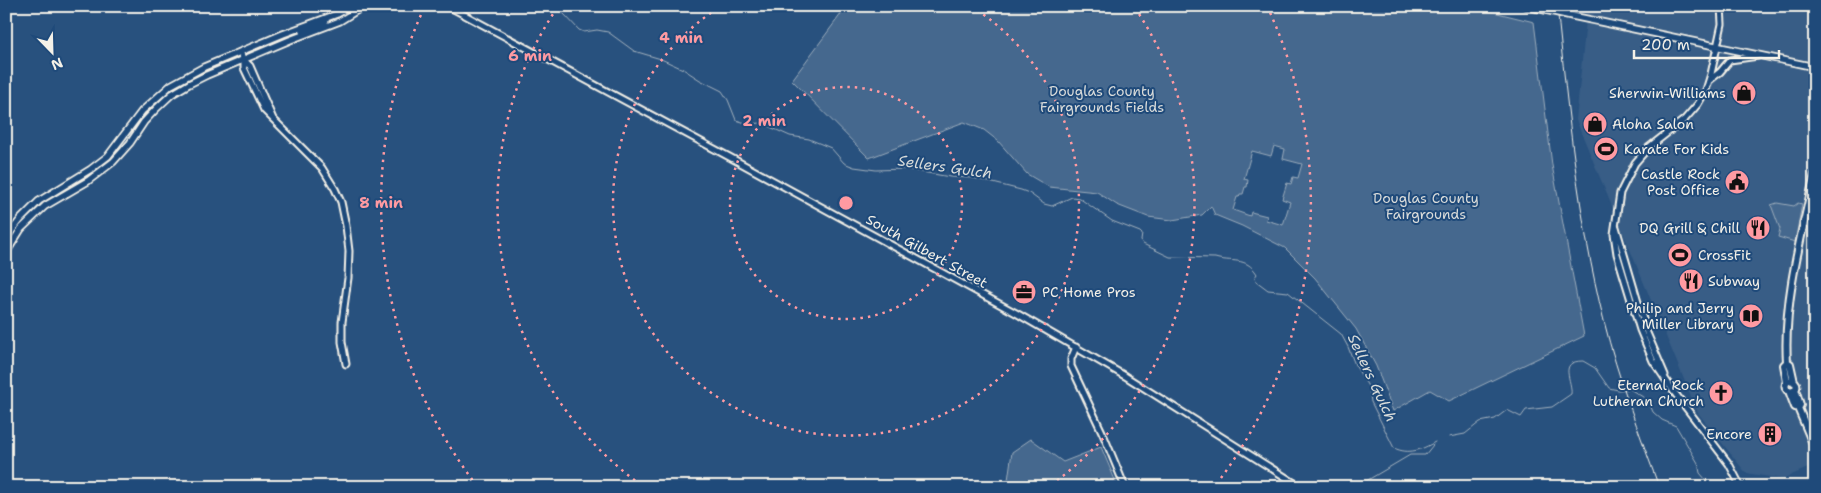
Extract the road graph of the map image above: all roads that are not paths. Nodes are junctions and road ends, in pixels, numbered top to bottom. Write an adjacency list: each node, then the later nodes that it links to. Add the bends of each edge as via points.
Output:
1 (351, 6): 6 (main road)
2 (364, 6): 7 (main road, via 340,21)
3 (1526, 6): 8 (main road, bridge)
4 (1721, 6): 8 (street, via 1722,20)
5 (449, 7): 19 (street, South Gilbert Street)
6 (327, 18): 7 (main road, via 323,24 297,33); 9 (main road)
7 (290, 40): 11 (main road)
8 (1716, 47): 10 (main road); 13 (street)
9 (240, 52): 11 (street); 14 (main road, via 171,85 147,107)
10 (1761, 56): 12 (main road); 13 (street, via 1730,60)
11 (244, 60): 15 (main road, via 172,94 144,122); 20 (street, via 244,68 261,106 327,175 343,208 349,262 342,322)
12 (1815, 67)
13 (1710, 80): 26 (street, via 1701,100 1686,119 1648,148 1635,163 1620,193 1615,224 1647,333 1669,386 1729,464)
14 (124, 136): 15 (main road); 17 (main road, via 98,164 39,201)
15 (122, 152): 18 (main road, via 100,172 37,213)
16 (1815, 174): 21 (main road, via 1788,311 1787,362 1784,365)
17 (6, 238)
18 (6, 253)
19 (1076, 347): 24 (street, via 1070,359 1071,366); 25 (street, South Gilbert Street)
20 (346, 364)
21 (1791, 382): 22 (main road, via 1796,384); 22 (main road, via 1785,387)
22 (1792, 390): 23 (main road, via 1795,407)
23 (1815, 448)
24 (1125, 487)
25 (1301, 487)
26 (1740, 487)

